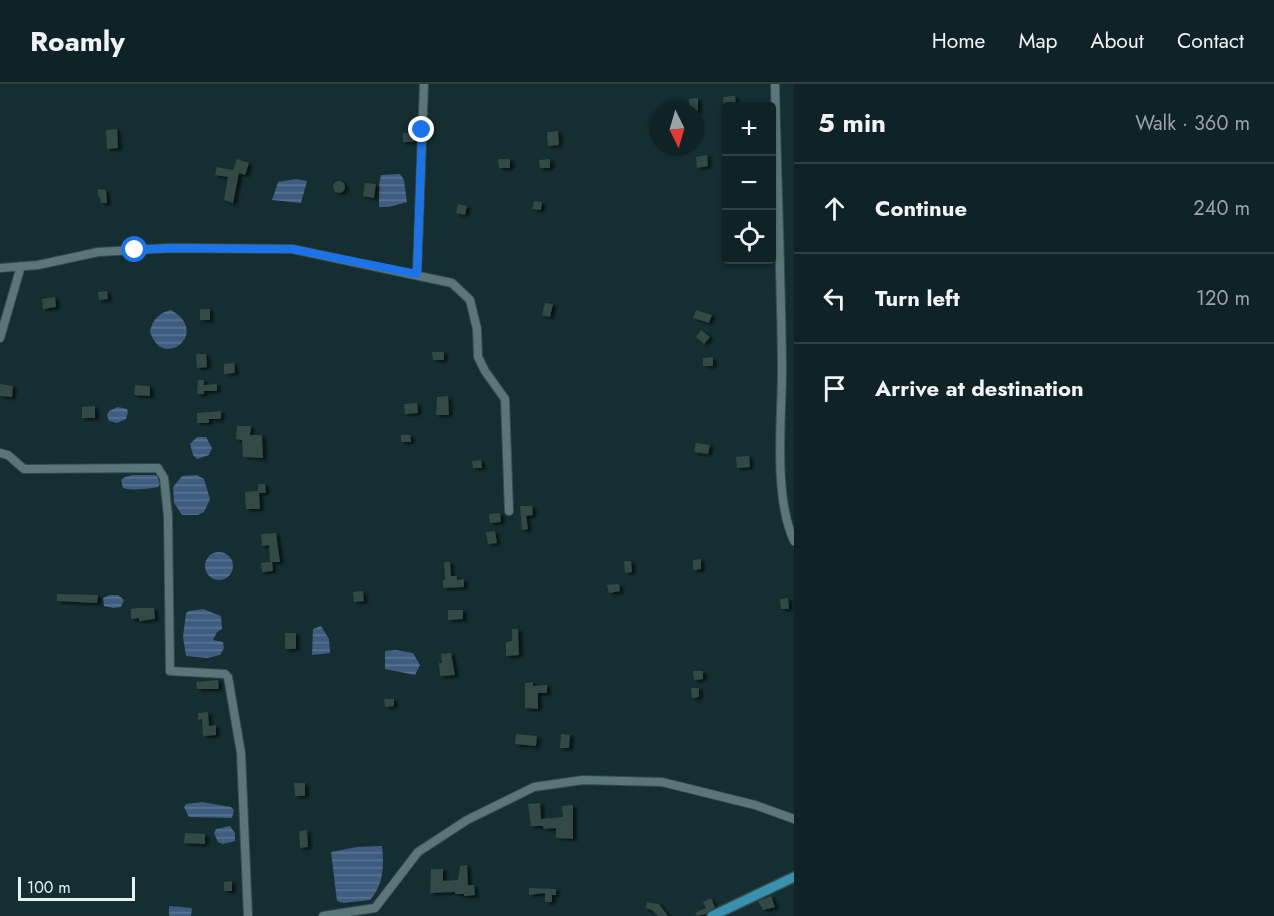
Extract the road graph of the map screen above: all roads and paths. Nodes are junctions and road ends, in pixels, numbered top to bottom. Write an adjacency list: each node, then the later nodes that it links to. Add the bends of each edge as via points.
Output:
1 (424, 84): 5 (street)
2 (775, 84): 9 (street, via 782,369 780,461 788,526)
3 (21, 266): 4 (street); 5 (street, via 98,252 292,249); 6 (street)
4 (0, 268)
5 (417, 274): 8 (street, via 452,283 470,300 478,357 505,399)
6 (0, 338)
7 (0, 453): 12 (street, via 24,469 159,468 164,478 168,516 170,671 228,677 241,753)
8 (509, 511)
9 (794, 541)
10 (794, 819): 13 (street, via 662,782 583,780 534,787 467,820 418,852 375,908)
11 (794, 877): 14 (main road)
12 (248, 916)
13 (323, 916)
14 (713, 916)

